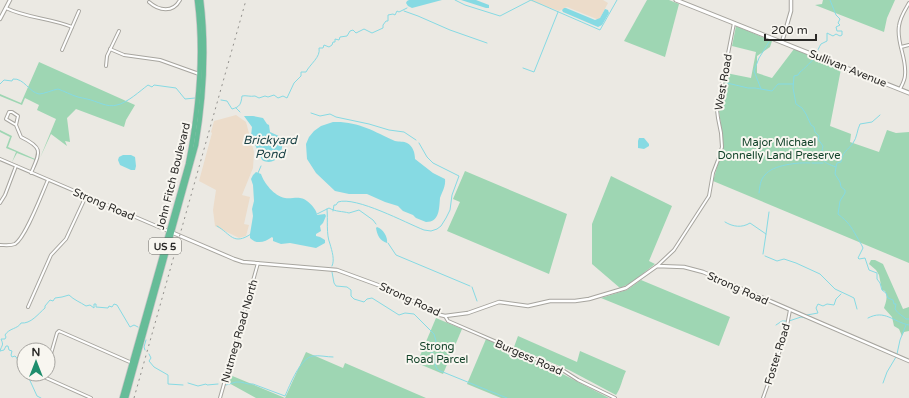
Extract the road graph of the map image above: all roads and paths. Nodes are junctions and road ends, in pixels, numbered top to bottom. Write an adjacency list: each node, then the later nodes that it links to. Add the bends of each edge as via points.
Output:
1 (10, 0): 9 (street)
2 (180, 0): 7 (street, via 177,5 165,10)
3 (197, 0): 14 (highway, John Fitch Boulevard / US 5)
4 (201, 0): 14 (highway, John Fitch Boulevard / US 5)
5 (676, 0): 12 (main road, Sullivan Avenue)
6 (791, 0): 16 (street, via 791,11)
7 (149, 2)
8 (909, 3): 18 (street, via 901,16 899,26)
9 (6, 8): 11 (street); 13 (street)
10 (79, 11): 13 (street)
11 (0, 19)
12 (734, 23): 16 (main road, Sullivan Avenue); 35 (street, West Road, via 717,110 722,147 710,192 674,250)
13 (72, 27): 20 (street)
14 (201, 27): 22 (highway, John Fitch Boulevard / US 5)
15 (119, 31): 19 (street)
16 (782, 42): 23 (main road, Sullivan Avenue)
17 (909, 45): 18 (street)
18 (901, 47): 23 (street, via 906,71)
19 (110, 49): 21 (street); 22 (street, via 124,55 160,60)
20 (62, 50)
21 (106, 66)
22 (202, 74): 32 (highway, John Fitch Boulevard / US 5, via 191,166)
23 (900, 89): 24 (main road, Sullivan Avenue)
24 (909, 93)
25 (16, 125): 25 (street, via 18,116 9,112 6,119); 28 (street, via 21,137 32,142 38,149)
26 (0, 159): 27 (street, Strong Road)
27 (16, 166): 28 (street, Strong Road); 31 (street)
28 (31, 173): 29 (street, Strong Road)
29 (48, 180): 30 (street, Strong Road); 33 (street, via 35,213 20,239 12,245)
30 (86, 196): 32 (street, Strong Road); 36 (street, via 66,238 51,255)
31 (0, 203)
32 (171, 232): 34 (street, Strong Road, via 234,259); 41 (highway, John Fitch Boulevard / US 5)
33 (0, 245)
34 (258, 263): 38 (street, Strong Road, via 337,270 397,292 436,314); 46 (street, Nutmeg Road North)
35 (657, 266): 37 (street, Strong Road, via 697,270); 38 (street, Strong Road, via 626,288 589,299 550,301 528,306 499,302)
36 (28, 307)
37 (790, 310): 40 (street, Strong Road); 48 (street, Foster Road, via 785,336)
38 (445, 316): 47 (street, Burgess Road, via 448,321 564,371)
39 (54, 342): 41 (street, via 59,331)
40 (909, 361)
41 (134, 364): 44 (highway, John Fitch Boulevard / US 5); 45 (highway, John Fitch Boulevard / US 5)
42 (55, 382): 43 (street)
43 (91, 398)
44 (122, 398)
45 (126, 398)
46 (220, 398)
47 (615, 398)
48 (763, 398)

